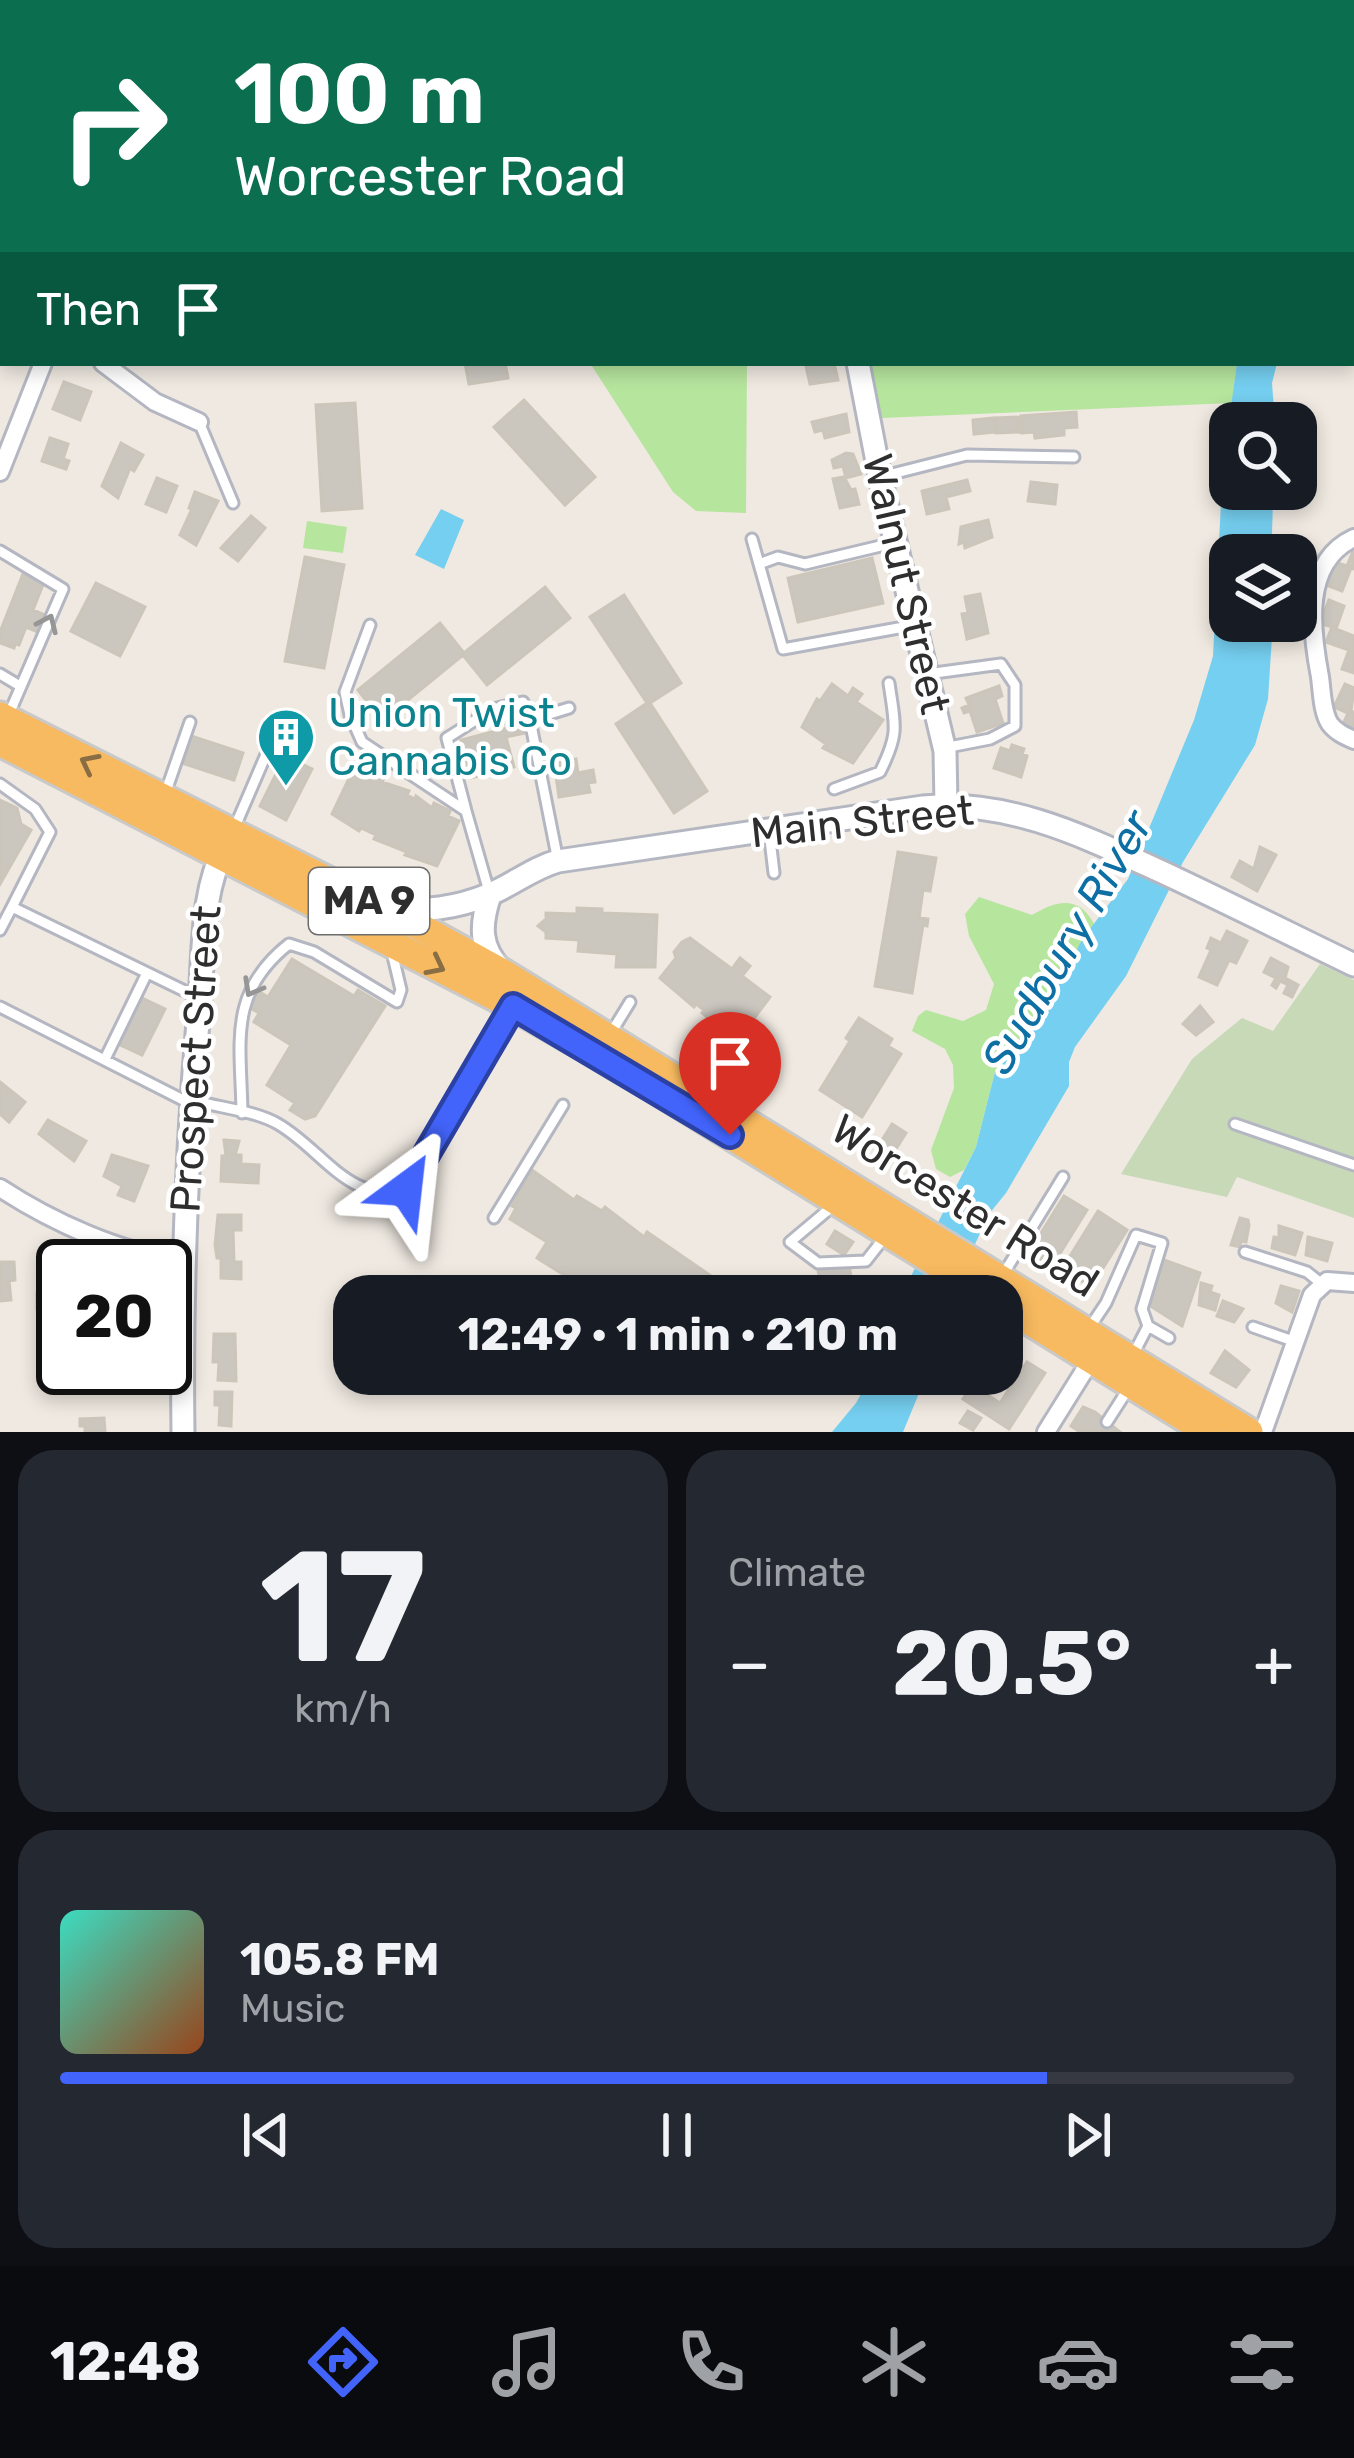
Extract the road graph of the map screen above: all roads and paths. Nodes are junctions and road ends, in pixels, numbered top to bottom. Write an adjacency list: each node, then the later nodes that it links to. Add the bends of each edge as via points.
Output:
1 (42, 366): 6 (street)
2 (107, 366): 4 (street)
3 (859, 366): 7 (street, Walnut Street)
4 (199, 422): 8 (lane)
5 (1074, 457): 7 (lane, via 967,455)
6 (0, 472)
7 (880, 477): 11 (street, Walnut Street)
8 (232, 503)
9 (752, 538): 13 (lane)
10 (1354, 538): 25 (street, via 1322,570 1312,628 1327,718)
11 (896, 543): 13 (lane); 15 (street, Walnut Street)
12 (3, 552): 19 (lane, one-way to 12, via 63,589)
13 (759, 564): 15 (lane, via 783,649)
14 (370, 625): 31 (lane, via 346,692 362,742)
15 (915, 626): 17 (street, Walnut Street)
16 (0, 674): 19 (lane)
17 (927, 674): 26 (street, Walnut Street); 26 (lane, via 1001,664 1015,685 1015,726)
18 (889, 683): 28 (lane, via 896,735 880,772)
19 (20, 686): 23 (lane)
20 (569, 708): 21 (lane)
21 (530, 719): 31 (lane, via 523,701 446,738); 34 (lane)
22 (190, 722): 29 (lane)
23 (2, 726): 29 (highway, Worcester Road / MA 9, one-way to 23); 33 (highway, Worcester Road / MA 9)
24 (304, 727): 33 (lane, via 274,736)
25 (1354, 740)
26 (944, 748): 30 (street, Walnut Street)
27 (0, 784): 38 (lane, via 35,809 50,832)
28 (834, 789)
29 (163, 799): 33 (highway, Worcester Road / MA 9)
30 (946, 805): 32 (street, Main Street); 41 (street, Main Street, via 1006,811 1119,852)
31 (466, 811): 36 (lane)
32 (770, 830): 34 (street, Main Street); 35 (lane)
33 (225, 846): 37 (highway, Worcester Road / MA 9); 40 (highway, Worcester Road / MA 9); 44 (street, Prospect Street, via 210,886)
34 (558, 861): 36 (street, Main Street)
35 (774, 873)
36 (490, 895): 37 (street, Main Street, via 425,910); 42 (street, via 484,946)
37 (379, 906): 42 (highway, Worcester Road / MA 9)
38 (12, 907): 39 (lane); 43 (lane)
39 (0, 930)
40 (388, 941): 46 (highway, Worcester Road / MA 9, one-way to 46); 54 (lane, one-way to 54, via 397,1002 289,944 267,962 241,1008)
41 (1354, 965)
42 (503, 973): 48 (highway, Worcester Road / MA 9)
43 (146, 975): 44 (lane); 49 (lane)
44 (200, 998): 51 (street, Prospect Street)
45 (629, 1002): 48 (lane)
46 (513, 1006): 54 (lane, via 406,1189 385,1196 362,1190 276,1122); 59 (highway, Worcester Road / MA 9)
47 (0, 1007): 49 (lane)
48 (609, 1036): 53 (highway, Worcester Road / MA 9)
49 (105, 1058): 51 (lane)
50 (745, 1075): 53 (lane)
51 (191, 1102): 54 (lane); 63 (street, Prospect Street)
52 (562, 1105): 60 (lane)
53 (724, 1106): 61 (highway, Worcester Road / MA 9)
54 (242, 1113)
55 (1235, 1124): 56 (lane)
56 (1354, 1165)
57 (1064, 1178): 66 (lane)
58 (0, 1188): 62 (street)
59 (838, 1202): 61 (highway, Worcester Road / MA 9); 61 (lane, via 790,1242 818,1263 866,1261)
60 (494, 1218)
61 (896, 1230): 65 (highway, Worcester Road / MA 9)
62 (105, 1239)
63 (183, 1239)
64 (1245, 1252): 68 (lane)
65 (969, 1275)
66 (1007, 1275)
67 (1354, 1283): 68 (street)
68 (1322, 1284): 75 (street)
69 (1023, 1303): 73 (highway, Worcester Road / MA 9)
70 (1023, 1311): 76 (highway, Worcester Road / MA 9)
71 (1148, 1326): 73 (lane, via 1142,1309 1162,1243 1136,1235); 74 (lane); 77 (lane)
72 (1253, 1327): 75 (lane)
73 (1088, 1331): 77 (highway, Worcester Road / MA 9)
74 (1169, 1338)
75 (1293, 1341): 84 (street)
76 (1091, 1360): 77 (highway, Worcester Road / MA 9); 82 (street)
77 (1131, 1371): 79 (lane); 80 (highway, Worcester Road / MA 9); 83 (highway, Worcester Road / MA 9)
78 (183, 1395): 81 (street, Prospect Street)
79 (1107, 1422)
80 (1191, 1428)
81 (183, 1432)
82 (1046, 1432)
83 (1249, 1432)
84 (1263, 1432)

